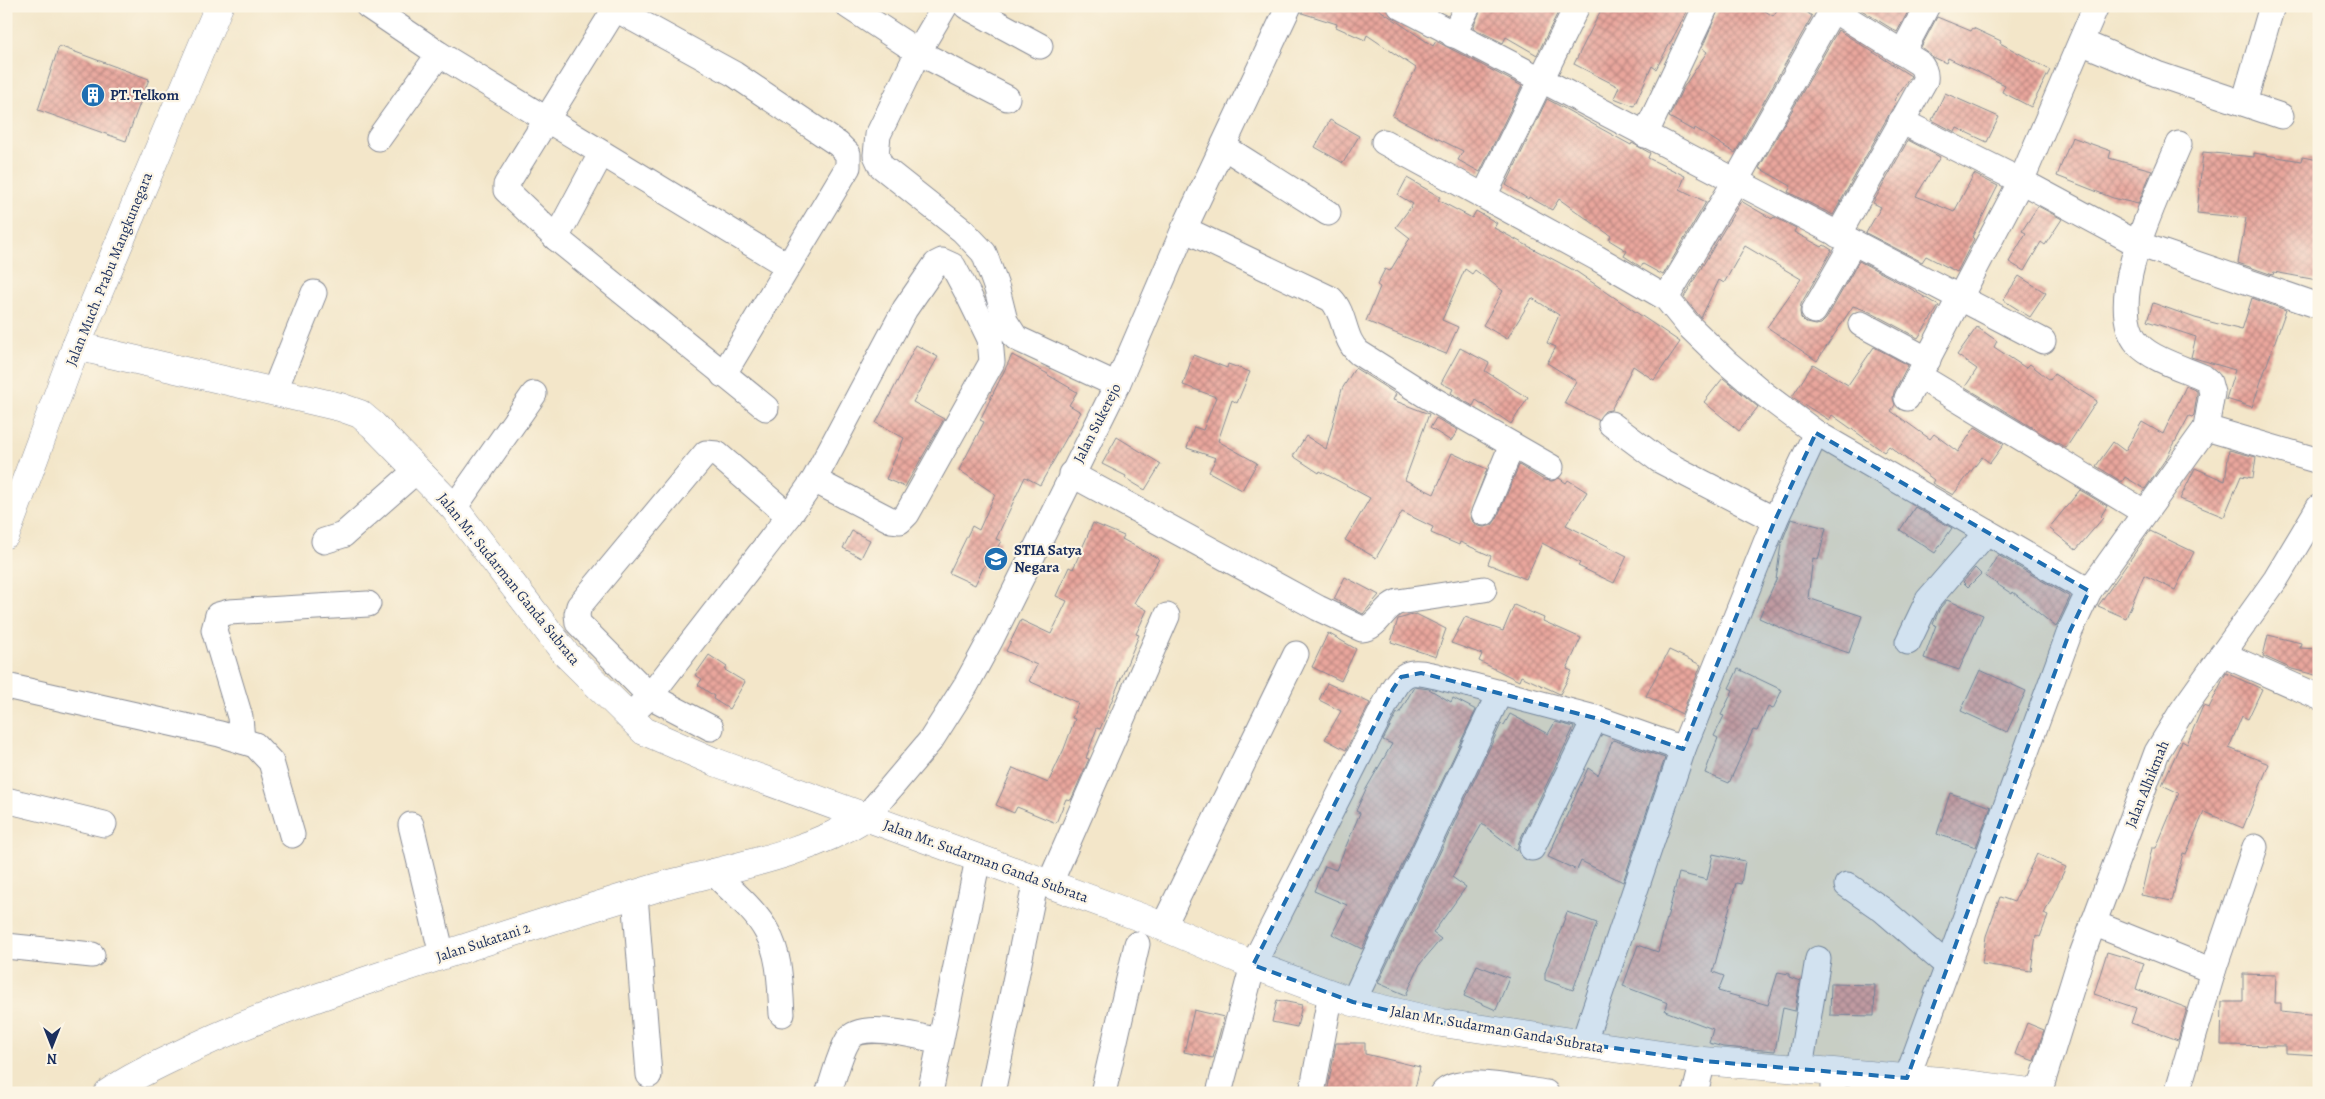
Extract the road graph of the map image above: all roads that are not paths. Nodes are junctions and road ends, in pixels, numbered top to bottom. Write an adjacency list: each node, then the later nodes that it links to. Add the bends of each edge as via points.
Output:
1 (219, 6): 50 (street, Jalan Much. Prabu Mangkunegara)
2 (369, 6): 21 (street)
3 (848, 6): 19 (street)
4 (945, 6): 19 (street)
5 (966, 6): 18 (street)
6 (1290, 6): 32 (street, Jalan Sukerejo)
7 (1400, 6): 16 (street)
8 (1468, 6): 16 (street)
9 (1577, 6): 22 (street)
10 (1706, 6): 28 (street)
11 (1926, 6): 20 (street)
12 (2096, 6): 17 (street)
13 (2272, 6): 24 (street)
14 (612, 8): 26 (street); 42 (street, via 734,74 848,154 848,167)
15 (1830, 8): 20 (street); 35 (street)
16 (1454, 35): 22 (street)
17 (2081, 42): 24 (street, via 2157,74); 34 (street)
18 (1040, 46)
19 (918, 52): 23 (street); 53 (street, via 878,135 875,148 878,161 980,248 988,263 1005,321 1016,338)
20 (1902, 53): 27 (street, via 1922,66 1926,76)
21 (439, 54): 26 (street); 29 (street)
22 (1542, 81): 28 (street); 36 (street)
23 (1007, 98)
24 (2244, 103): 25 (street)
25 (2282, 116)
26 (546, 118): 33 (street); 39 (street, via 506,190)
27 (1901, 121): 34 (street); 40 (street)
28 (1645, 135): 35 (street)
29 (379, 138)
30 (1384, 142): 36 (street)
31 (2179, 144): 41 (street)
32 (1224, 147): 37 (street); 38 (street, Jalan Sukerejo)
33 (602, 154): 39 (street); 42 (street)
34 (2021, 181): 41 (street); 45 (street)
35 (1735, 182): 40 (street); 44 (street)
36 (1484, 196): 44 (street)
37 (1328, 213)
38 (1184, 229): 53 (street, Jalan Sukerejo); 61 (street, via 1331,299 1341,312 1352,347 1359,353)
39 (556, 238): 52 (street)
40 (1845, 239): 45 (street); 47 (street)
41 (2138, 244): 46 (street); 59 (street, via 2127,289 2129,327 2139,346 2208,382 2212,393)
42 (788, 266): 52 (street)
43 (314, 293): 54 (street)
44 (1666, 298): 60 (street, via 1719,356)
45 (1959, 299): 49 (street); 51 (street)
46 (2319, 306)
47 (1814, 311)
48 (1860, 324): 51 (street)
49 (2043, 342)
50 (76, 346): 54 (street, Jalan Mr. Sudarman Ganda Subrata); 74 (street, Jalan Much. Prabu Mangkunegara)
51 (1923, 368): 56 (street); 69 (street)
52 (723, 375): 57 (street)
53 (1117, 385): 65 (street, Jalan Sukerejo)
54 (274, 392): 64 (street, Jalan Mr. Sudarman Ganda Subrata, via 360,414)
55 (534, 394): 68 (street)
56 (1907, 398)
57 (766, 408)
58 (1611, 424): 72 (street, via 1659,460)
59 (2206, 428): 62 (street); 69 (street)
60 (1816, 433): 72 (street); 73 (street)
61 (1512, 445): 63 (street); 70 (street)
62 (2319, 460)
63 (1551, 466)
64 (417, 470): 68 (street, Jalan Mr. Sudarman Ganda Subrata); 75 (street, via 348,531)
65 (1071, 474): 76 (street, via 1362,629 1369,628 1398,602); 93 (street, Jalan Sukerejo, via 958,699 931,740)
66 (814, 480): 66 (street, via 891,520 900,521 907,514 992,362 990,339 962,281 949,263 942,261 936,264 905,309); 71 (street)
67 (2319, 507): 82 (street, Jalan Alhikmah, via 2276,579)
68 (454, 508): 87 (street, Jalan Mr. Sudarman Ganda Subrata, via 565,653)
69 (2144, 512): 77 (street)
70 (1484, 513)
71 (789, 516): 85 (street); 85 (street, via 717,454 706,453 579,606 578,623)
72 (1775, 520): 91 (street)
73 (1987, 532): 77 (street); 80 (street, via 1928,600)
74 (6, 534)
75 (324, 542)
76 (1484, 589)
77 (2089, 591): 112 (street, via 2066,640)
78 (368, 604): 90 (street, via 218,615 214,630 240,717)
79 (1167, 616): 101 (street)
80 (1908, 642)
81 (1296, 654): 105 (street)
82 (2222, 654): 86 (street); 104 (street, Jalan Alhikmah, via 2157,752)
83 (6, 686): 90 (street, via 220,734)
84 (1499, 694): 88 (street); 111 (street, via 1421,673 1401,676); 114 (street)
85 (650, 696): 87 (street); 89 (street)
86 (2319, 697)
87 (628, 717): 93 (street, Jalan Mr. Sudarman Ganda Subrata, via 644,731 715,762)
88 (1595, 718): 91 (street); 98 (street)
89 (711, 728)
90 (242, 742): 96 (street, via 255,745 271,762)
91 (1683, 749): 117 (street)
92 (6, 800): 94 (street)
93 (866, 817): 99 (street, Jalan Mr. Sudarman Ganda Subrata); 100 (street, Jalan Sukatani 2, via 800,850)
94 (104, 824)
95 (411, 825): 109 (street)
96 (292, 835)
97 (2255, 847): 113 (street)
98 (1532, 848)
99 (978, 859): 101 (street, Jalan Mr. Sudarman Ganda Subrata); 116 (street)
100 (713, 872): 103 (street, Jalan Sukatani 2); 115 (street, via 768,932 778,966)
101 (1042, 882): 105 (street, Jalan Mr. Sudarman Ganda Subrata); 127 (street)
102 (1847, 884): 112 (street, via 1883,910)
103 (635, 894): 109 (street, Jalan Sukatani 2); 120 (street)
104 (2093, 923): 113 (street); 134 (street, Jalan Alhikmah)
105 (1164, 927): 111 (street, Jalan Mr. Sudarman Ganda Subrata)
106 (1137, 944): 128 (street)
107 (6, 946): 108 (street)
108 (92, 955)
109 (442, 955): 125 (street, Jalan Sukatani 2, via 282,1008 178,1055)
110 (1818, 959): 119 (street)
111 (1253, 965): 114 (street, Jalan Mr. Sudarman Ganda Subrata); 129 (street)
112 (1948, 966): 121 (street)
113 (2213, 971): 135 (street)
114 (1342, 998): 117 (street, Jalan Mr. Sudarman Ganda Subrata, via 1442,1023); 130 (street)
115 (782, 1014)
116 (940, 1041): 124 (street, via 895,1032 872,1030 856,1033 848,1039); 126 (street)
117 (1583, 1044): 118 (street, Jalan Mr. Sudarman Ganda Subrata)
118 (1703, 1061): 119 (street, Jalan Mr. Sudarman Ganda Subrata); 133 (street)
119 (1800, 1068): 122 (street, Jalan Mr. Sudarman Ganda Subrata)
120 (649, 1075)
121 (1907, 1078): 122 (street, Jalan Mr. Sudarman Ganda Subrata); 123 (street, Jalan Mr. Sudarman Ganda Subrata)
122 (1833, 1082)
123 (1940, 1087): 134 (street, Jalan Mr. Sudarman Ganda Subrata)
124 (829, 1091)
125 (108, 1093)
126 (930, 1093)
127 (992, 1093)
128 (1103, 1093)
129 (1219, 1093)
130 (1312, 1093)
131 (1444, 1093): 132 (street, via 1460,1084)
132 (1546, 1093)
133 (1695, 1093)
134 (2038, 1093)
135 (2177, 1093)

